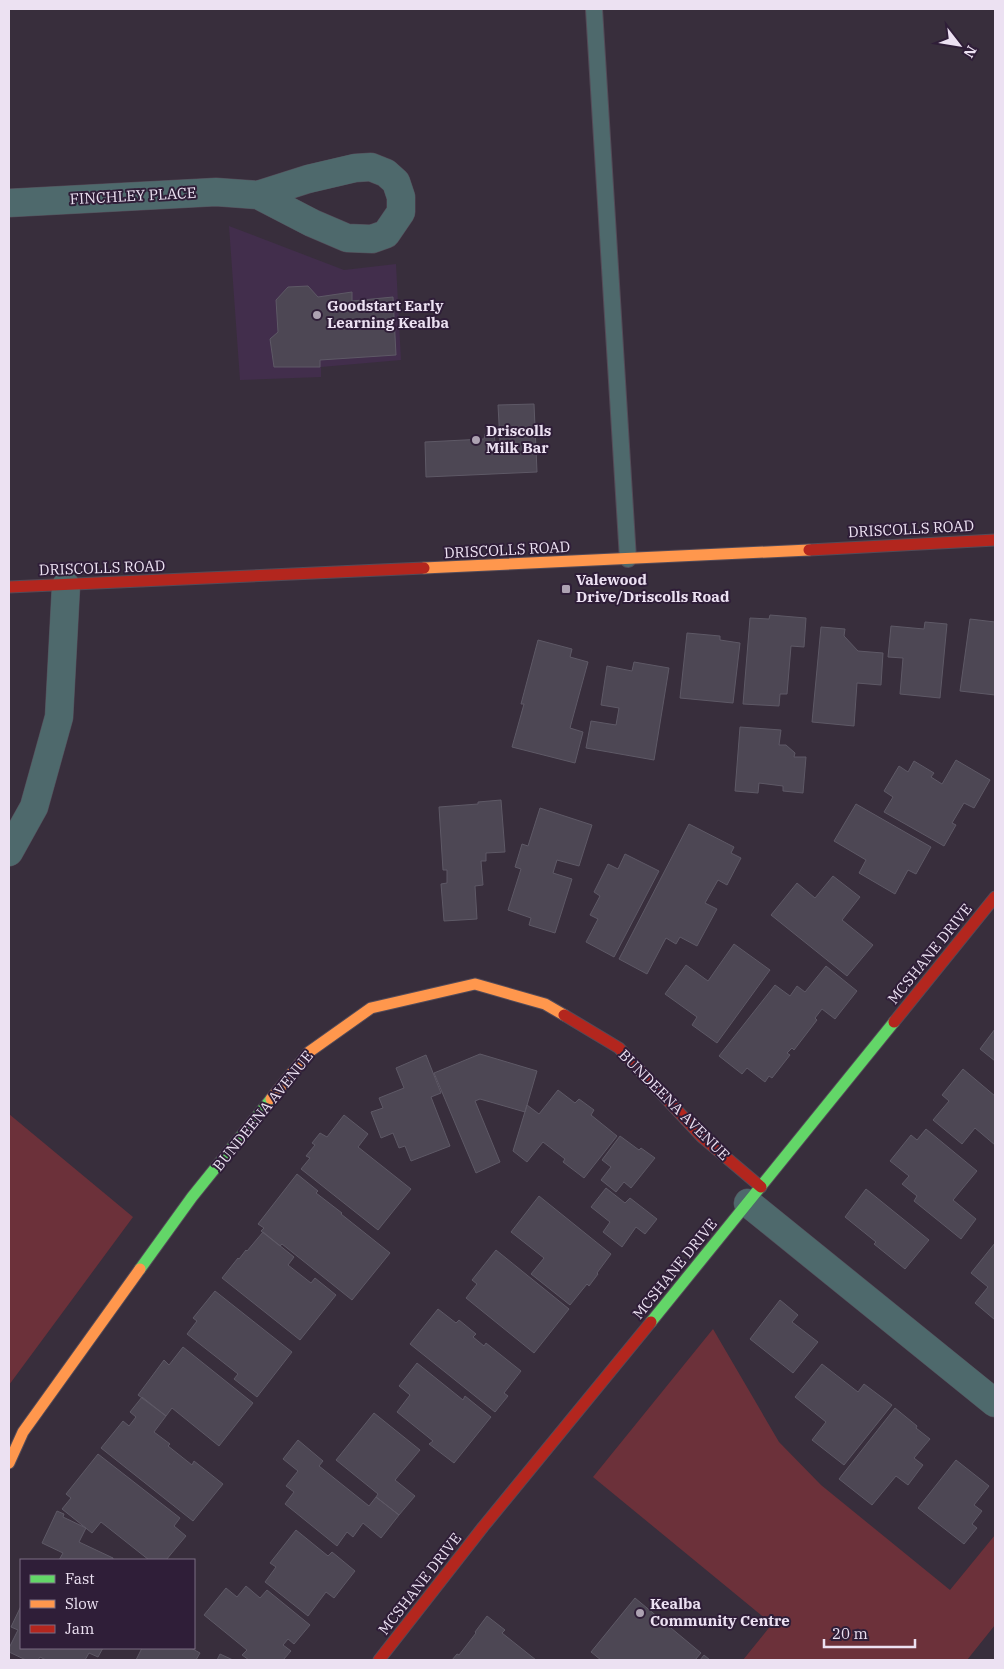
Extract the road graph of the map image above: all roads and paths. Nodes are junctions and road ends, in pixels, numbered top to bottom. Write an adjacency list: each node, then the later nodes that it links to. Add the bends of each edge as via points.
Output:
1 (594, 9): 5 (lane)
2 (258, 195): 3 (street, FINCHLEY PLACE, via 216,192)
3 (9, 203)
4 (995, 540): 5 (street, DRISCOLLS ROAD)
5 (628, 559): 7 (street, DRISCOLLS ROAD)
6 (12, 586): 7 (street, DRISCOLLS ROAD)
7 (66, 586): 8 (street, via 59,717 34,807)
8 (9, 852)
9 (995, 897): 10 (street, MCSHANE DRIVE)
10 (754, 1195): 11 (street, BUNDEENA AVENUE); 12 (street, BUNDEENA AVENUE, via 619,1048 545,1004 475,984 371,1008 309,1052 192,1197 23,1432); 13 (street, MCSHANE DRIVE, via 483,1527)
11 (995, 1403)
12 (9, 1462)
13 (379, 1660)

